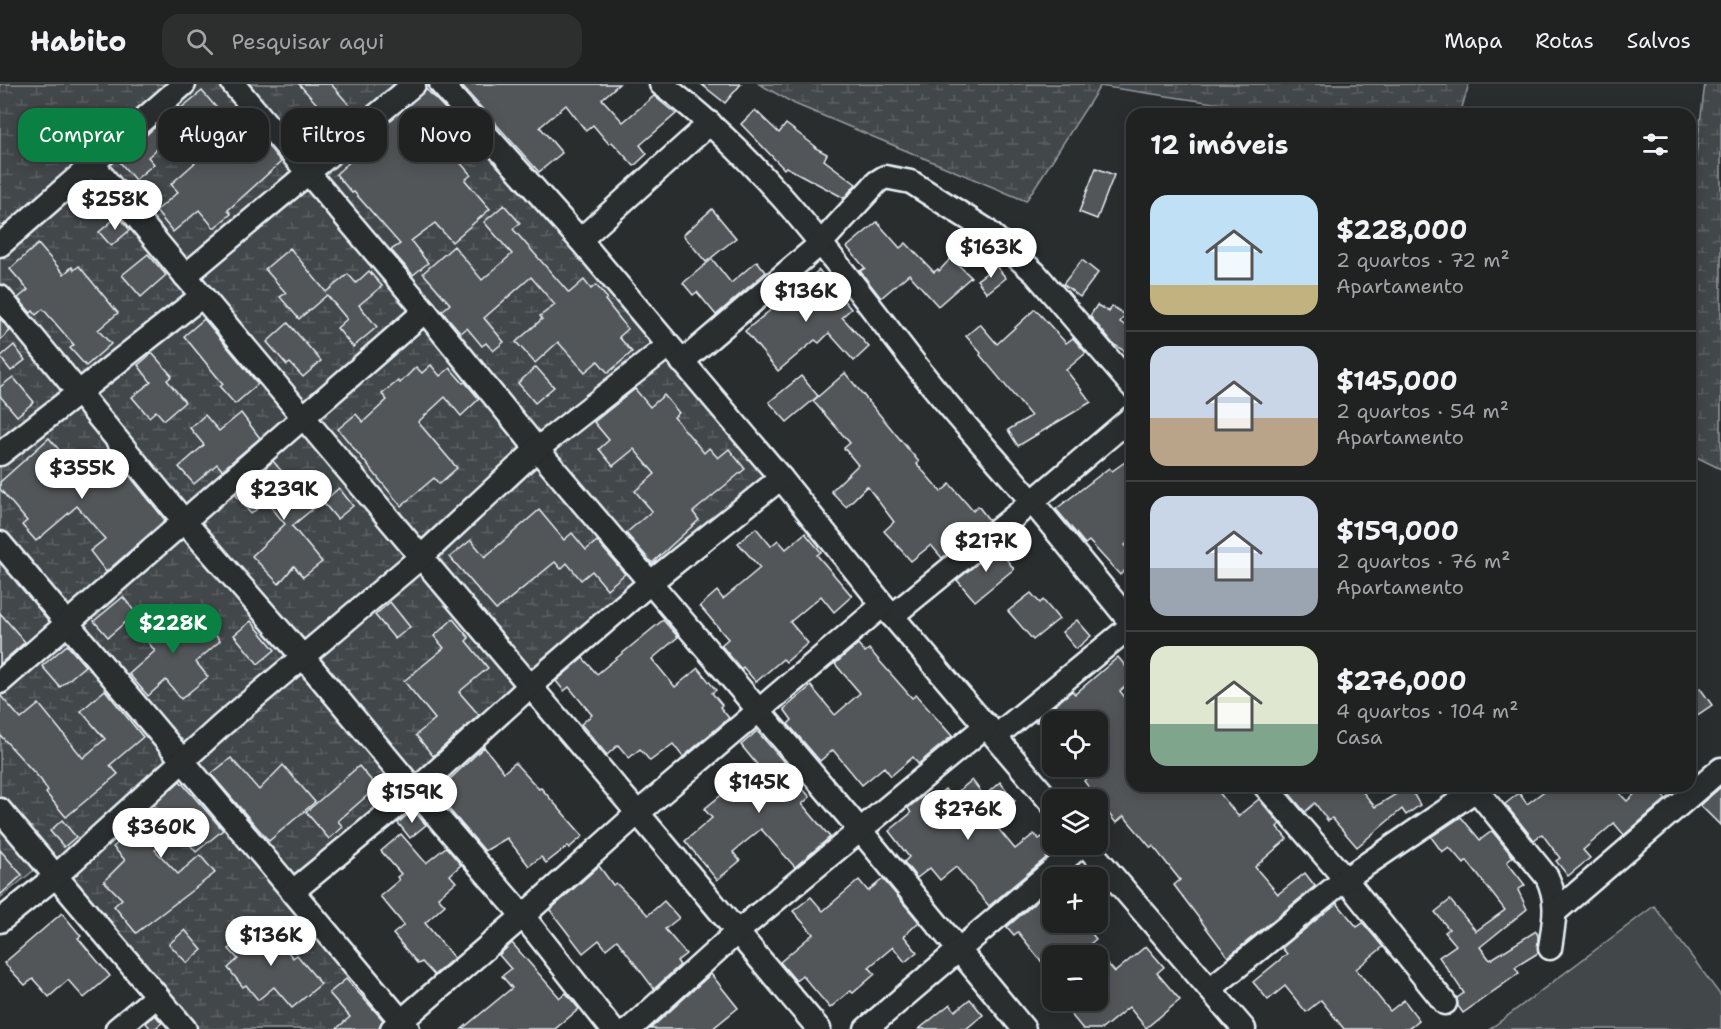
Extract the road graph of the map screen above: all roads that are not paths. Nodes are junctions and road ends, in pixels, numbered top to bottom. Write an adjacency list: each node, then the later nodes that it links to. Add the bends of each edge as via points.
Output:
1 (184, 84): 7 (street)
2 (233, 84): 8 (street)
3 (414, 84): 8 (street)
4 (441, 84): 9 (street)
5 (661, 84): 6 (street)
6 (710, 123): 9 (street); 10 (street)
7 (92, 163): 11 (street); 12 (street)
8 (308, 173): 12 (street); 15 (street)
9 (580, 240): 16 (street)
10 (820, 244): 16 (street); 17 (street, via 877,182 885,177 911,182 985,229 1035,273); 24 (street)
11 (0, 245)
12 (185, 276): 13 (street)
13 (201, 296): 18 (street); 19 (street)
14 (0, 297): 18 (street)
15 (425, 311): 19 (street); 21 (street)
16 (675, 354): 21 (street); 23 (street)
17 (1126, 379)
18 (79, 394): 22 (street); 25 (street)
19 (304, 417): 25 (street); 27 (street)
20 (1126, 422): 24 (street)
21 (537, 449): 27 (street); 28 (street)
22 (0, 454)
23 (781, 478): 28 (street); 29 (street)
24 (1032, 502): 29 (street); 30 (street)
25 (184, 521): 31 (street); 33 (street)
26 (0, 543): 31 (street)
27 (421, 557): 33 (street); 35 (street)
28 (651, 582): 35 (street); 36 (street)
29 (888, 611): 36 (street); 37 (street)
30 (1126, 617)
31 (66, 622): 34 (street); 38 (street)
32 (1126, 629): 37 (street)
33 (303, 657): 38 (street); 41 (street)
34 (0, 682)
35 (530, 687): 41 (street); 48 (street)
36 (758, 711): 48 (street); 49 (street)
37 (991, 730): 42 (street); 49 (street)
38 (181, 760): 52 (street); 54 (street)
39 (1721, 769): 40 (street)
40 (1696, 784)
41 (415, 791): 54 (street); 56 (street)
42 (1042, 792)
43 (1270, 792): 53 (street)
44 (1468, 792): 53 (street)
45 (1477, 792): 55 (street, via 1547,878 1554,893)
46 (1684, 792): 55 (street)
47 (0, 810): 52 (street)
48 (638, 813): 56 (street); 58 (street)
49 (860, 830): 58 (street); 60 (street)
50 (1071, 855): 60 (street)
51 (1094, 855): 61 (street)
52 (56, 876): 57 (street); 62 (street)
53 (1345, 879): 61 (street); 63 (street)
54 (292, 892): 64 (street)
55 (1555, 912): 59 (street)
56 (523, 916): 64 (street); 67 (street)
57 (0, 921)
58 (736, 933): 68 (street); 69 (street)
59 (1550, 948)
60 (959, 951): 70 (street); 71 (street)
61 (1210, 989): 72 (street)
62 (157, 996): 65 (street); 66 (street)
63 (1445, 1003)
64 (400, 1026)
65 (117, 1029)
66 (185, 1029)
67 (612, 1029)
68 (630, 1029)
69 (819, 1029)
70 (866, 1029)
71 (1024, 1029)
72 (1244, 1029)

